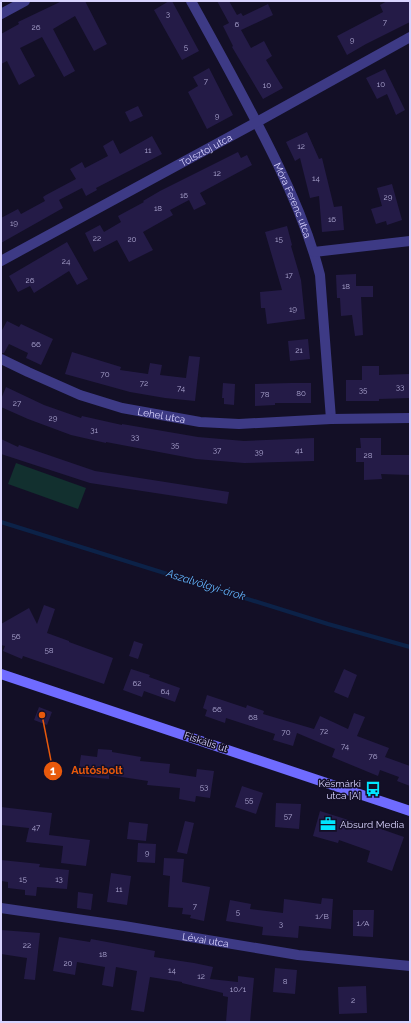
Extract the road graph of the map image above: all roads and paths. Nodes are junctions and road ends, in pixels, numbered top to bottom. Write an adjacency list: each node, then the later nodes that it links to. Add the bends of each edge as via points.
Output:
1 (25, 1): 3 (street)
2 (191, 1): 5 (street, Móra Ferenc utca)
3 (1, 14)
4 (410, 37): 5 (street, Tolsztoj utca)
5 (257, 122): 7 (street, Móra Ferenc utca, via 295,201); 8 (street, Tolsztoj utca)
6 (410, 242): 7 (street)
7 (314, 252): 11 (street, Móra Ferenc utca, via 320,275)
8 (1, 261)
9 (1, 359): 11 (street, Lehel utca, via 80,395 144,412 200,422 239,424)
10 (410, 418): 11 (street, Lehel utca)
11 (331, 419)
12 (1, 674): 13 (street, Fiskális út)
13 (410, 810)
14 (1, 908): 15 (street, Lévai utca, via 298,955)
15 (410, 966)

